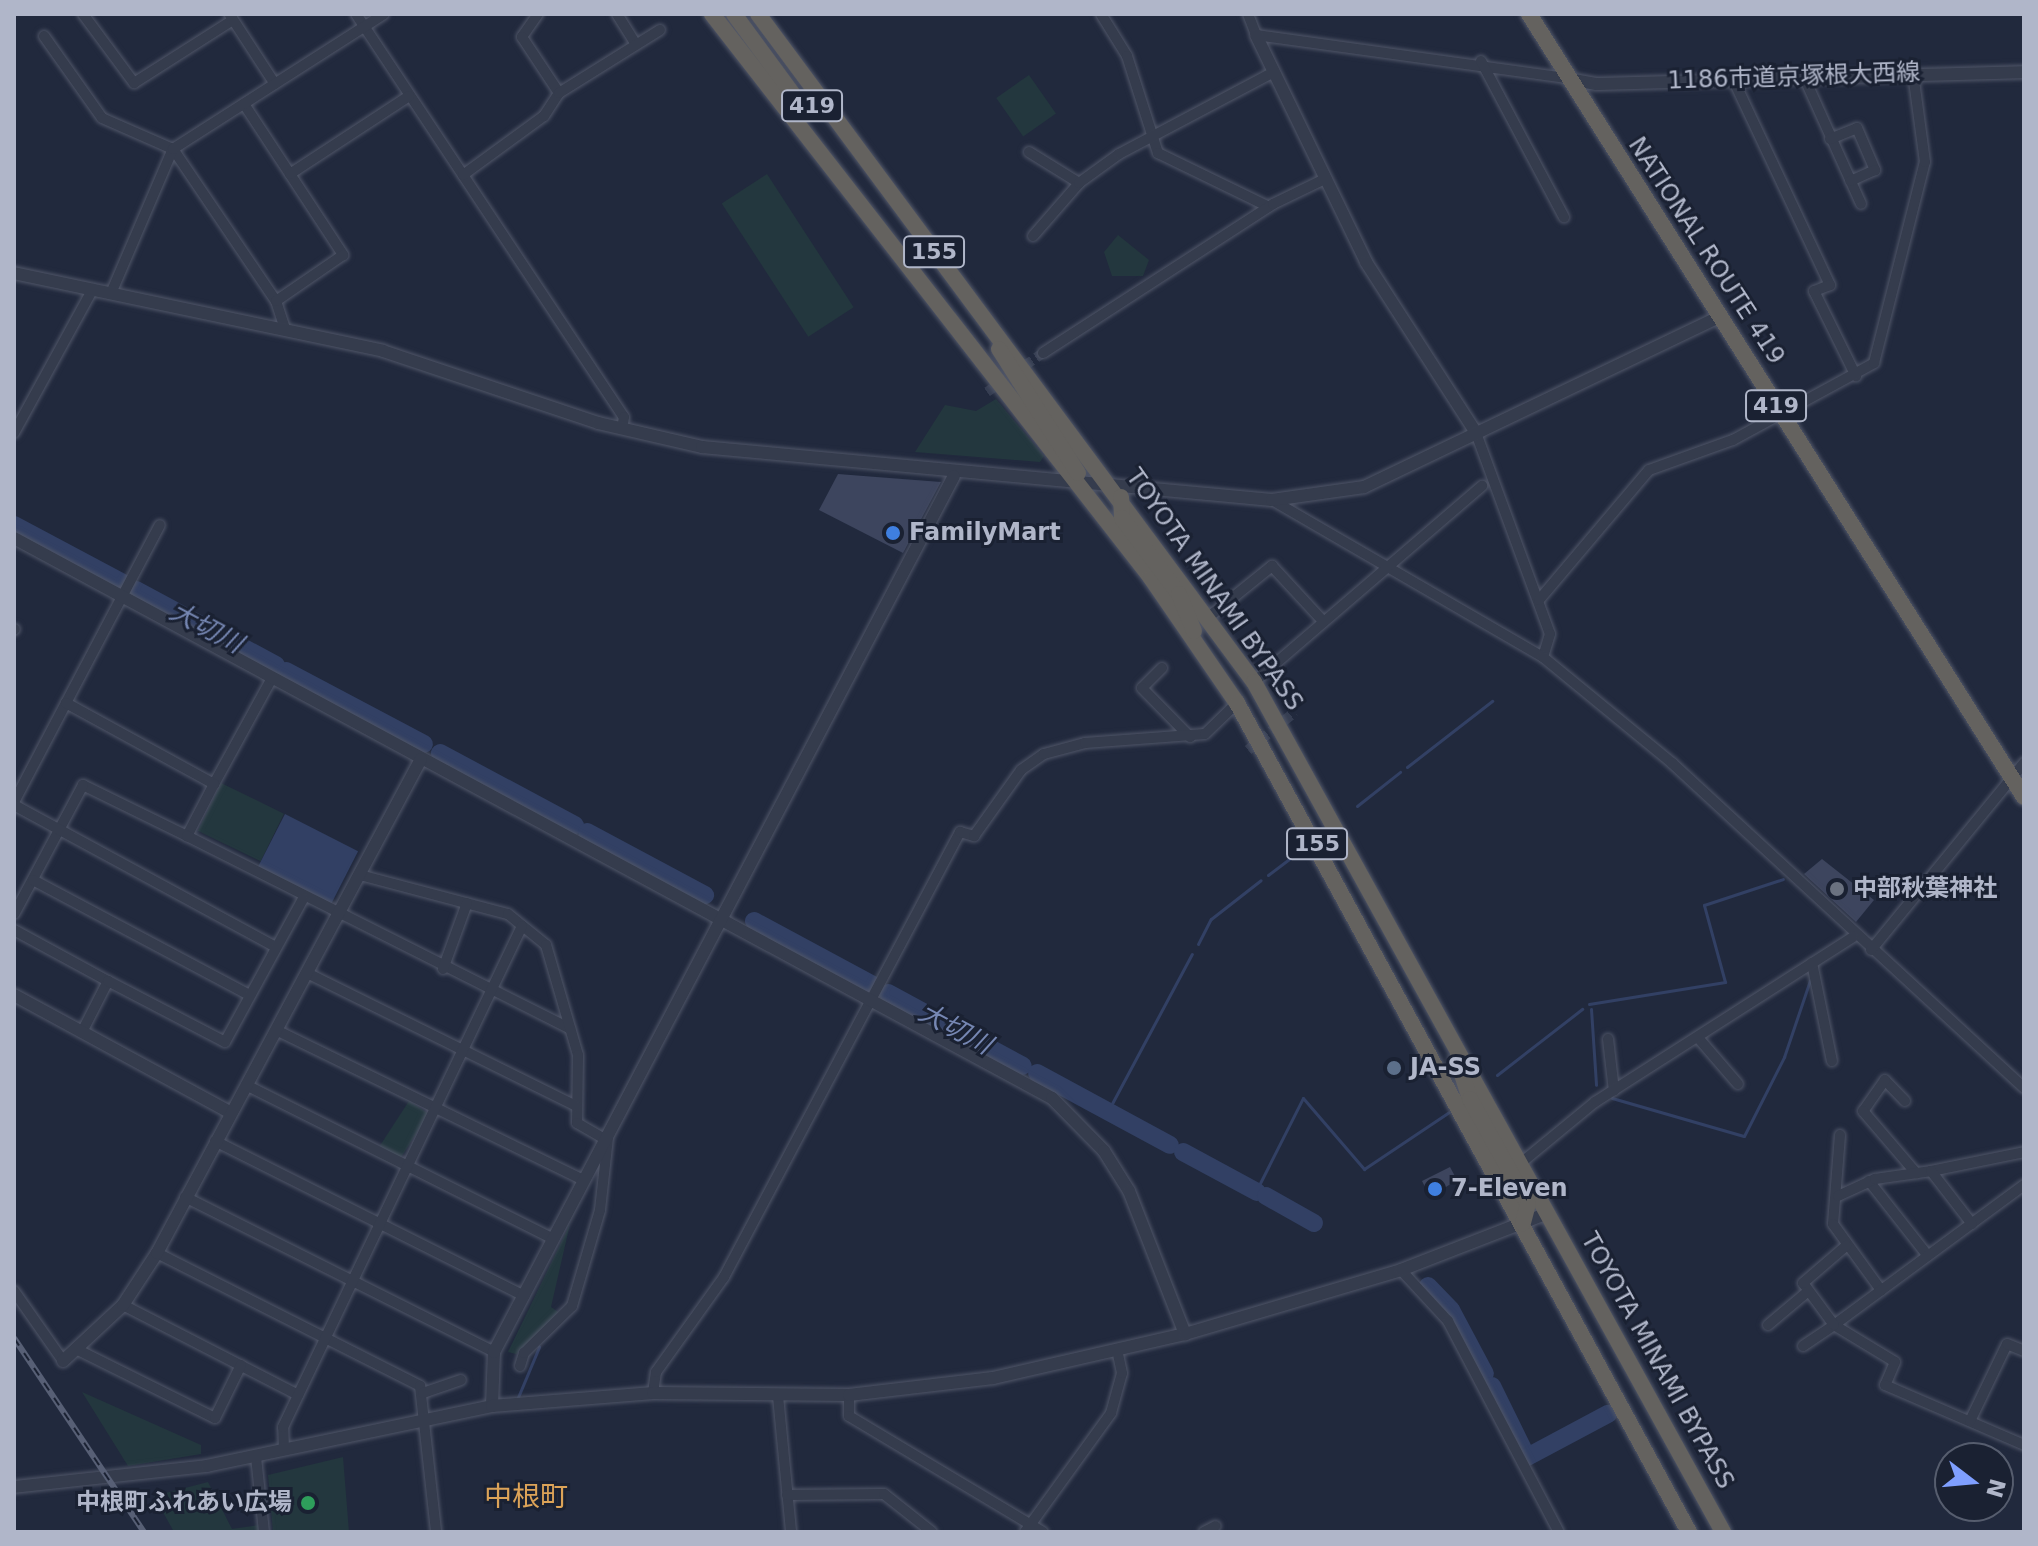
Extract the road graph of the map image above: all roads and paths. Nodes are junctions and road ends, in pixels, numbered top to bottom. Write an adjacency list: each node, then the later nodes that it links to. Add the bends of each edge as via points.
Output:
1 (83, 14): 13 (street, via 134,83)
2 (356, 14): 14 (street)
3 (384, 14): 14 (street)
4 (538, 14): 27 (street, via 522,37)
5 (617, 14): 18 (street)
6 (712, 14): 36 (highway, TOYOTA MINAMI BYPASS / 155)
7 (734, 14): 36 (highway, 419)
8 (744, 14): 40 (highway, 419, via 843,146)
9 (758, 14): 40 (highway, TOYOTA MINAMI BYPASS / 155)
10 (1101, 14): 30 (street, via 1127,56)
11 (1248, 14): 16 (street)
12 (1529, 14): 24 (highway, NATIONAL ROUTE 419 / 419)
13 (231, 17): 26 (street)
14 (364, 27): 26 (street); 28 (street)
15 (660, 30): 18 (street)
16 (1256, 35): 19 (street); 20 (street)
17 (44, 36): 32 (street, via 102,118)
18 (635, 43): 27 (street)
19 (1481, 61): 24 (street); 43 (street)
20 (1274, 72): 30 (street); 37 (street)
21 (2024, 72): 22 (street, 1186市道京塚根大西線)
22 (1913, 73): 23 (street, 1186市道京塚根大西線); 53 (street, via 1925,145 1919,200 1887,334 1874,363)
23 (1804, 77): 25 (street, 1186市道京塚根大西線); 31 (street)
24 (1565, 78): 25 (street, 1186市道京塚根大西線, via 1596,84); 49 (highway, NATIONAL ROUTE 419 / 419)
25 (1733, 79): 53 (street, via 1830,285 1814,291)
26 (275, 84): 29 (street)
27 (559, 93): 35 (street, via 544,116)
28 (409, 96): 34 (street); 35 (street)
29 (244, 104): 32 (street); 34 (street)
30 (1150, 134): 39 (street); 42 (street, via 1158,153)
31 (1830, 139): 38 (street); 38 (street, via 1857,128 1875,170)
32 (173, 149): 47 (street); 48 (street)
33 (1029, 152): 39 (street)
34 (290, 174): 48 (street, via 343,255)
35 (463, 175): 55 (street, via 624,417)
36 (844, 175): 59 (highway, TOYOTA MINAMI BYPASS / 155)
37 (1325, 179): 42 (street); 57 (street, via 1366,262)
38 (1850, 181): 41 (street)
39 (1079, 183): 44 (street)
40 (888, 191): 50 (highway, TOYOTA MINAMI BYPASS / 155)
41 (1861, 204)
42 (1269, 207): 52 (street)
43 (1564, 217)
44 (1033, 236)
45 (14, 273): 46 (street)
46 (93, 289): 47 (street); 56 (street)
47 (112, 291): 51 (street)
48 (276, 301): 51 (street)
49 (1721, 316): 54 (highway, NATIONAL ROUTE 419 / 419); 57 (street)
50 (987, 322): 59 (highway, via 1017,383 1076,464); 61 (highway, TOYOTA MINAMI BYPASS / 155)
51 (285, 329): 55 (street, via 383,351)
52 (1043, 353)
53 (1856, 376): 54 (street)
54 (1779, 412): 67 (street, via 1733,440 1649,470); 80 (highway, NATIONAL ROUTE 419 / 419)
55 (622, 429): 58 (street, via 702,447)
56 (14, 433)
57 (1476, 433): 62 (street, via 1347,493); 67 (street)
58 (954, 476): 59 (street); 92 (street)
59 (1073, 484): 61 (street); 70 (highway, TOYOTA MINAMI BYPASS / 155)
60 (1482, 486): 65 (street)
61 (1121, 491): 62 (street); 68 (highway, TOYOTA MINAMI BYPASS / 155); 70 (highway, via 1122,518 1179,594)
62 (1272, 500): 65 (street)
63 (160, 525): 66 (street)
64 (14, 538): 66 (street)
65 (1390, 564): 69 (street); 71 (street)
66 (120, 597): 73 (street); 75 (street)
67 (1539, 600): 71 (street, via 1550,634)
68 (1210, 616): 69 (street, via 1272,566); 74 (highway, TOYOTA MINAMI BYPASS / 155)
69 (1321, 619): 74 (street)
70 (1205, 654): 76 (highway, TOYOTA MINAMI BYPASS / 155)
71 (1543, 657): 95 (street, via 1672,763)
72 (1162, 668): 77 (street, via 1142,688)
73 (272, 678): 78 (street); 81 (street)
74 (1254, 682): 106 (highway, TOYOTA MINAMI BYPASS / 155)
75 (66, 703): 81 (street); 83 (street)
76 (1237, 703): 77 (street, via 1205,734); 136 (highway, TOYOTA MINAMI BYPASS / 155)
77 (1190, 737): 105 (street, via 1085,743 1030,761 974,836 960,832)
78 (421, 759): 86 (street); 92 (street)
79 (2024, 763): 80 (street)
80 (2012, 778): 82 (highway, NATIONAL ROUTE 419 / 419); 97 (street)
81 (214, 784): 85 (street)
82 (2024, 797)
83 (14, 804): 84 (street)
84 (59, 829): 85 (street, via 83,785 92,785); 87 (street); 96 (street)
85 (187, 836): 88 (street)
86 (360, 875): 89 (street); 91 (street)
87 (33, 880): 90 (street); 104 (street)
88 (303, 899): 91 (street); 96 (street)
89 (467, 903): 93 (street, via 508,914); 99 (street)
90 (14, 914)
91 (336, 916): 99 (street); 100 (street)
92 (719, 918): 105 (street); 122 (street)
93 (522, 926): 102 (street); 107 (street, via 546,945)
94 (14, 930): 101 (street)
95 (1853, 937): 97 (street); 98 (street)
96 (275, 947): 104 (street)
97 (1871, 950): 116 (street)
98 (1812, 963): 111 (street); 113 (street)
99 (443, 969): 102 (street)
100 (307, 973): 108 (street); 112 (street)
101 (108, 981): 104 (street, via 225,1042); 109 (street)
102 (490, 991): 107 (street); 112 (street)
103 (14, 995): 109 (street)
104 (249, 995)
105 (872, 998): 152 (street, via 1052,1098 1104,1151 1145,1221); 164 (street, via 724,1277 656,1372)
106 (1448, 1028): 126 (highway, TOYOTA MINAMI BYPASS / 155); 136 (highway, 155, via 1470,1099 1528,1204)
107 (570, 1029): 119 (street, via 578,1055)
108 (276, 1030): 115 (street); 120 (street)
109 (82, 1032): 121 (street)
110 (1608, 1039): 117 (street)
111 (1700, 1040): 114 (street); 117 (street)
112 (463, 1051): 119 (street); 120 (street)
113 (1832, 1061)
114 (1738, 1084)
115 (246, 1085): 121 (street); 127 (street)
116 (2024, 1088)
117 (1614, 1091): 126 (street)
118 (1905, 1101): 129 (street, via 1885,1080 1863,1111)
119 (576, 1106): 122 (street, via 577,1123)
120 (436, 1108): 127 (street); 130 (street)
121 (231, 1113): 124 (street)
122 (605, 1132): 130 (street); 161 (street, via 600,1210 572,1306 524,1353)
123 (1840, 1135): 133 (street)
124 (215, 1141): 134 (street); 138 (street)
125 (2024, 1152): 128 (street)
126 (1521, 1163): 135 (highway, TOYOTA MINAMI BYPASS / 155)
127 (409, 1166): 138 (street); 139 (street)
128 (1931, 1171): 129 (street); 137 (street)
129 (1916, 1173): 131 (street)
130 (583, 1180): 139 (street)
131 (1869, 1181): 133 (street); 142 (street)
132 (2024, 1185): 137 (street)
133 (1838, 1196): 140 (street, via 1833,1224)
134 (185, 1197): 141 (street); 144 (street)
135 (1548, 1213): 136 (street); 186 (highway, TOYOTA MINAMI BYPASS / 155)
136 (1523, 1223): 143 (street); 185 (highway, TOYOTA MINAMI BYPASS / 155)
137 (1972, 1224): 142 (street)
138 (381, 1225): 144 (street); 148 (street)
139 (554, 1239): 148 (street)
140 (1846, 1246): 145 (street); 147 (street, via 1803,1283)
141 (157, 1253): 149 (street); 153 (street)
142 (1928, 1256): 145 (street)
143 (1401, 1270): 152 (street); 184 (street, via 1448,1321)
144 (353, 1282): 153 (street); 157 (street)
145 (1881, 1290): 151 (street)
146 (14, 1291): 159 (street)
147 (1806, 1293): 150 (street); 151 (street)
148 (524, 1296): 157 (street)
149 (123, 1305): 155 (street); 160 (street)
150 (1768, 1325)
151 (1834, 1325): 154 (street); 170 (street, via 1895,1362 1885,1385)
152 (1185, 1334): 158 (street)
153 (327, 1338): 163 (street); 165 (street)
154 (1803, 1346)
155 (76, 1349): 159 (street); 160 (street, via 215,1418)
156 (2024, 1351): 170 (street, via 2007,1344)
157 (494, 1352): 168 (street)
158 (1118, 1354): 166 (street); 177 (street, via 1122,1373 1111,1413)
159 (63, 1361)
160 (241, 1365): 165 (street)
161 (520, 1366)
162 (461, 1380): 163 (street)
163 (423, 1393): 169 (street)
164 (653, 1393): 167 (street); 168 (street)
165 (298, 1395): 172 (street, via 283,1427)
166 (849, 1395): 167 (street); 177 (street, via 849,1416)
167 (778, 1396): 175 (street)
168 (492, 1406): 169 (street)
169 (424, 1419): 172 (street); 179 (street)
170 (1970, 1421): 171 (street)
171 (2024, 1445)
172 (284, 1450): 173 (street)
173 (256, 1457): 174 (street, via 102,1483); 178 (street)
174 (14, 1487)
175 (787, 1495): 180 (street); 181 (street, via 884,1494)
176 (1216, 1526): 183 (street)
177 (1027, 1527): 182 (street)
178 (264, 1532)
179 (436, 1532)
180 (791, 1532)
181 (932, 1532)
182 (1043, 1532)
183 (1204, 1532)
184 (1559, 1532)
185 (1689, 1532)
186 (1723, 1532)

